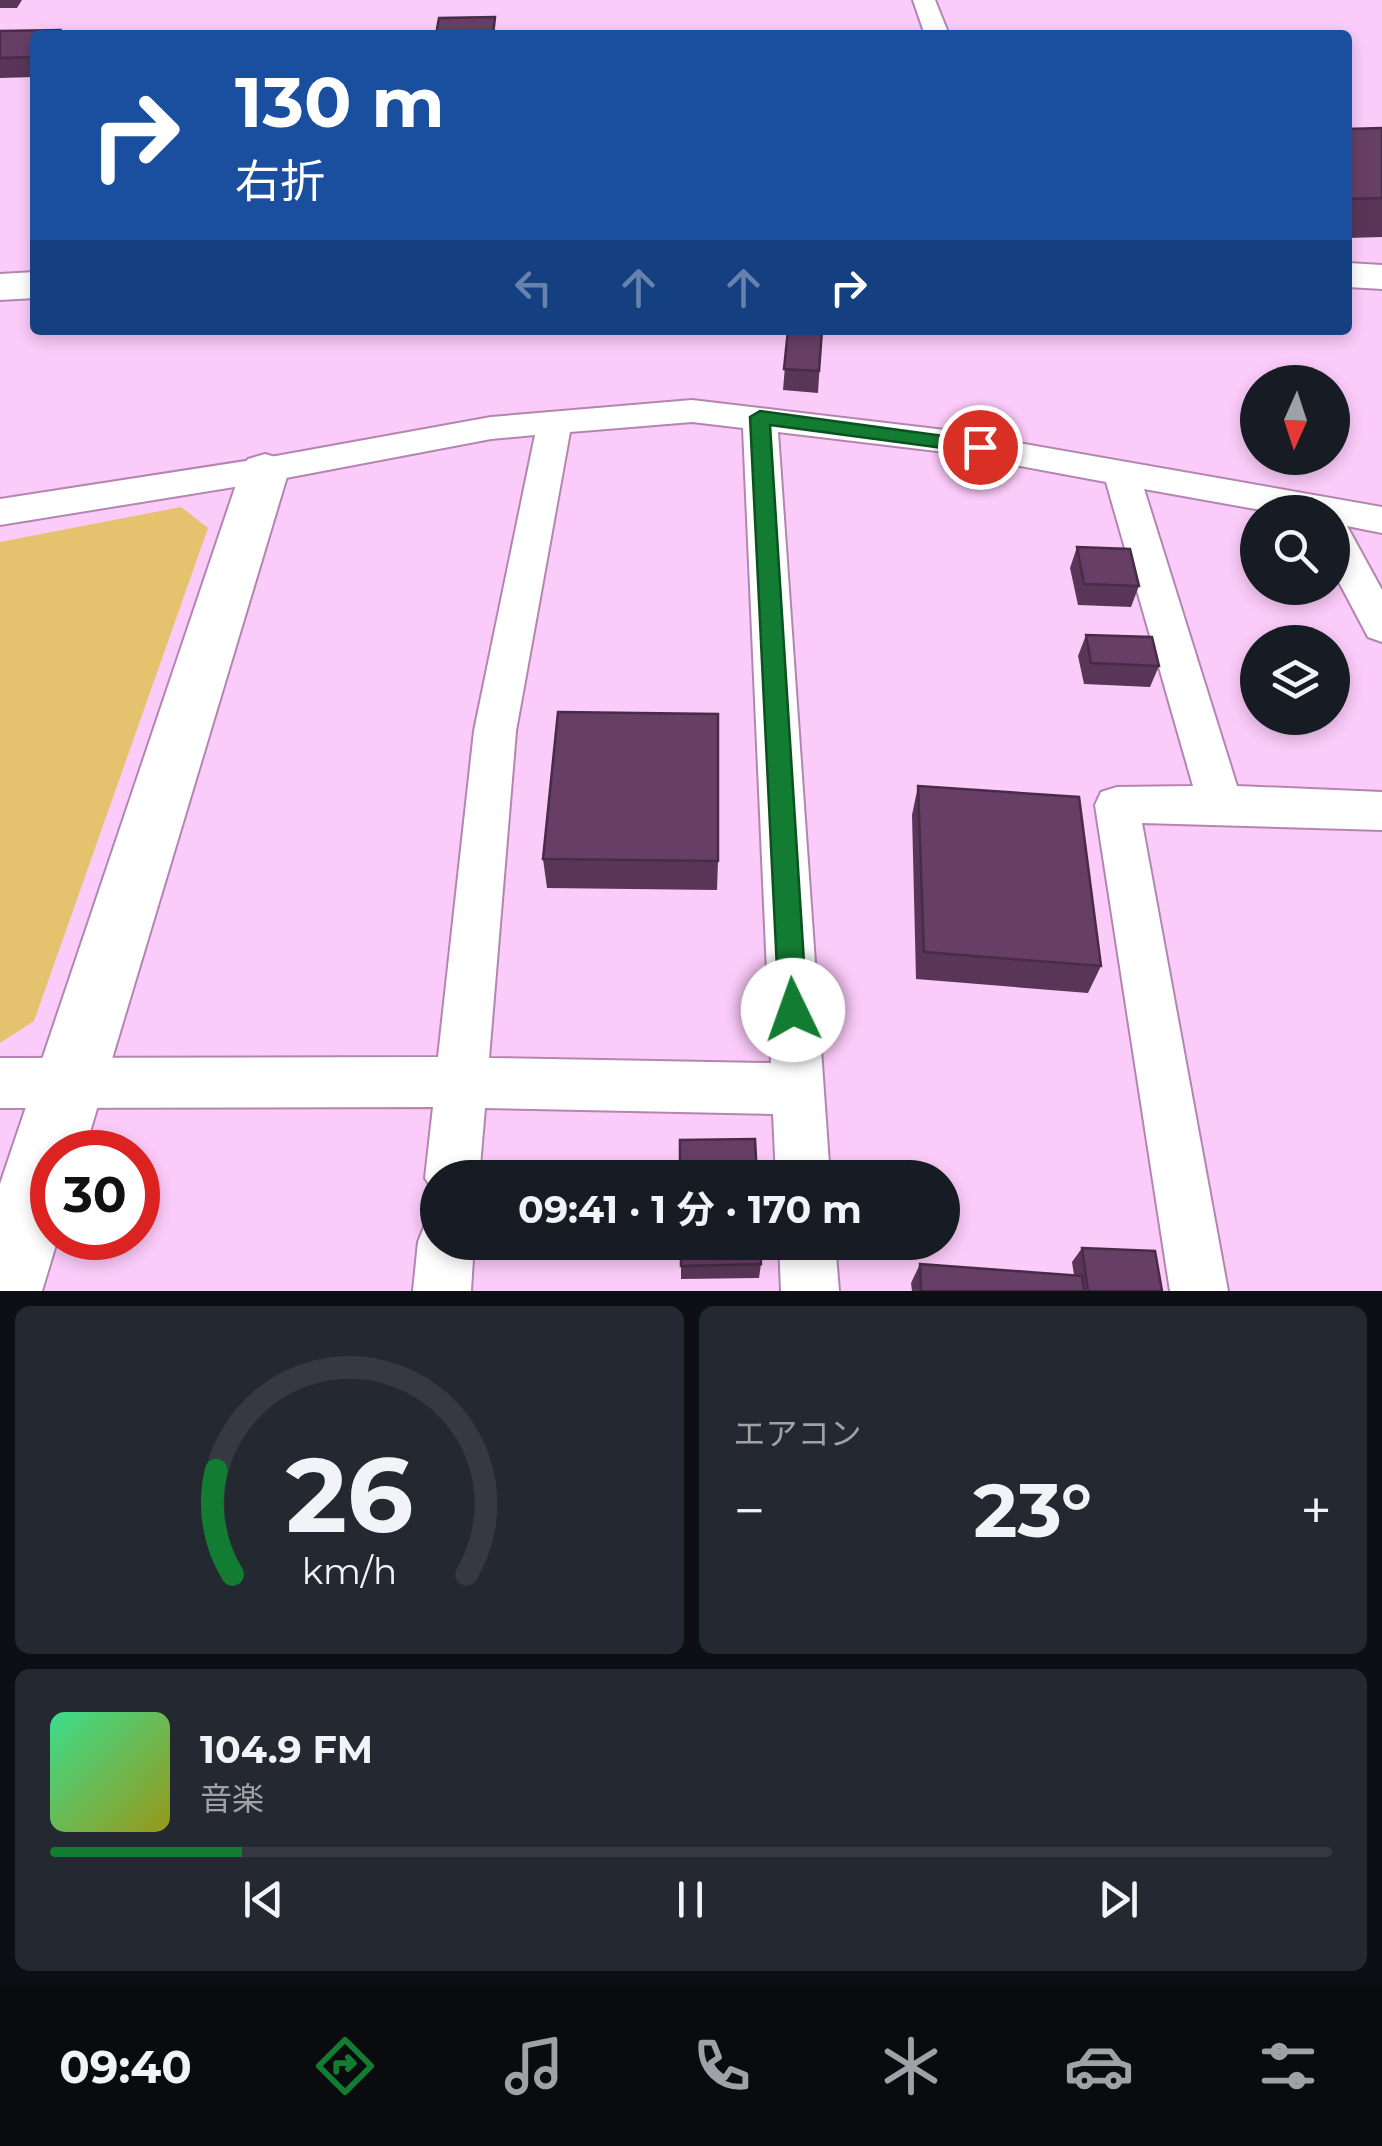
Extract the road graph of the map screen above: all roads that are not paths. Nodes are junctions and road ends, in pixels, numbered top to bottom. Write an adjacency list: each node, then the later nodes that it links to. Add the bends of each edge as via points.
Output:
1 (924, 0): 2 (street)
2 (935, 30)
3 (1352, 274): 4 (street)
4 (1382, 277)
5 (30, 285): 6 (street)
6 (0, 288)
7 (760, 417): 8 (street, via 692,411); 10 (street); 22 (street)
8 (554, 420): 9 (street); 19 (street, via 495,731)
9 (265, 470): 12 (street); 21 (street)
10 (1120, 470): 11 (street); 17 (street)
11 (1240, 498)
12 (0, 512)
13 (1350, 519): 14 (street)
14 (1382, 520)
15 (1350, 566): 16 (street)
16 (1382, 627)
17 (1220, 804): 18 (street); 30 (street, via 1117,805)
18 (1382, 811)
19 (460, 1082): 21 (street); 22 (street); 23 (street)
20 (0, 1083): 21 (street)
21 (69, 1083): 27 (street)
22 (797, 1089): 24 (street)
23 (454, 1160)
24 (802, 1160)
25 (445, 1260): 28 (street)
26 (808, 1260): 29 (street)
27 (3, 1291)
28 (442, 1291)
29 (810, 1291)
30 (1199, 1291)

